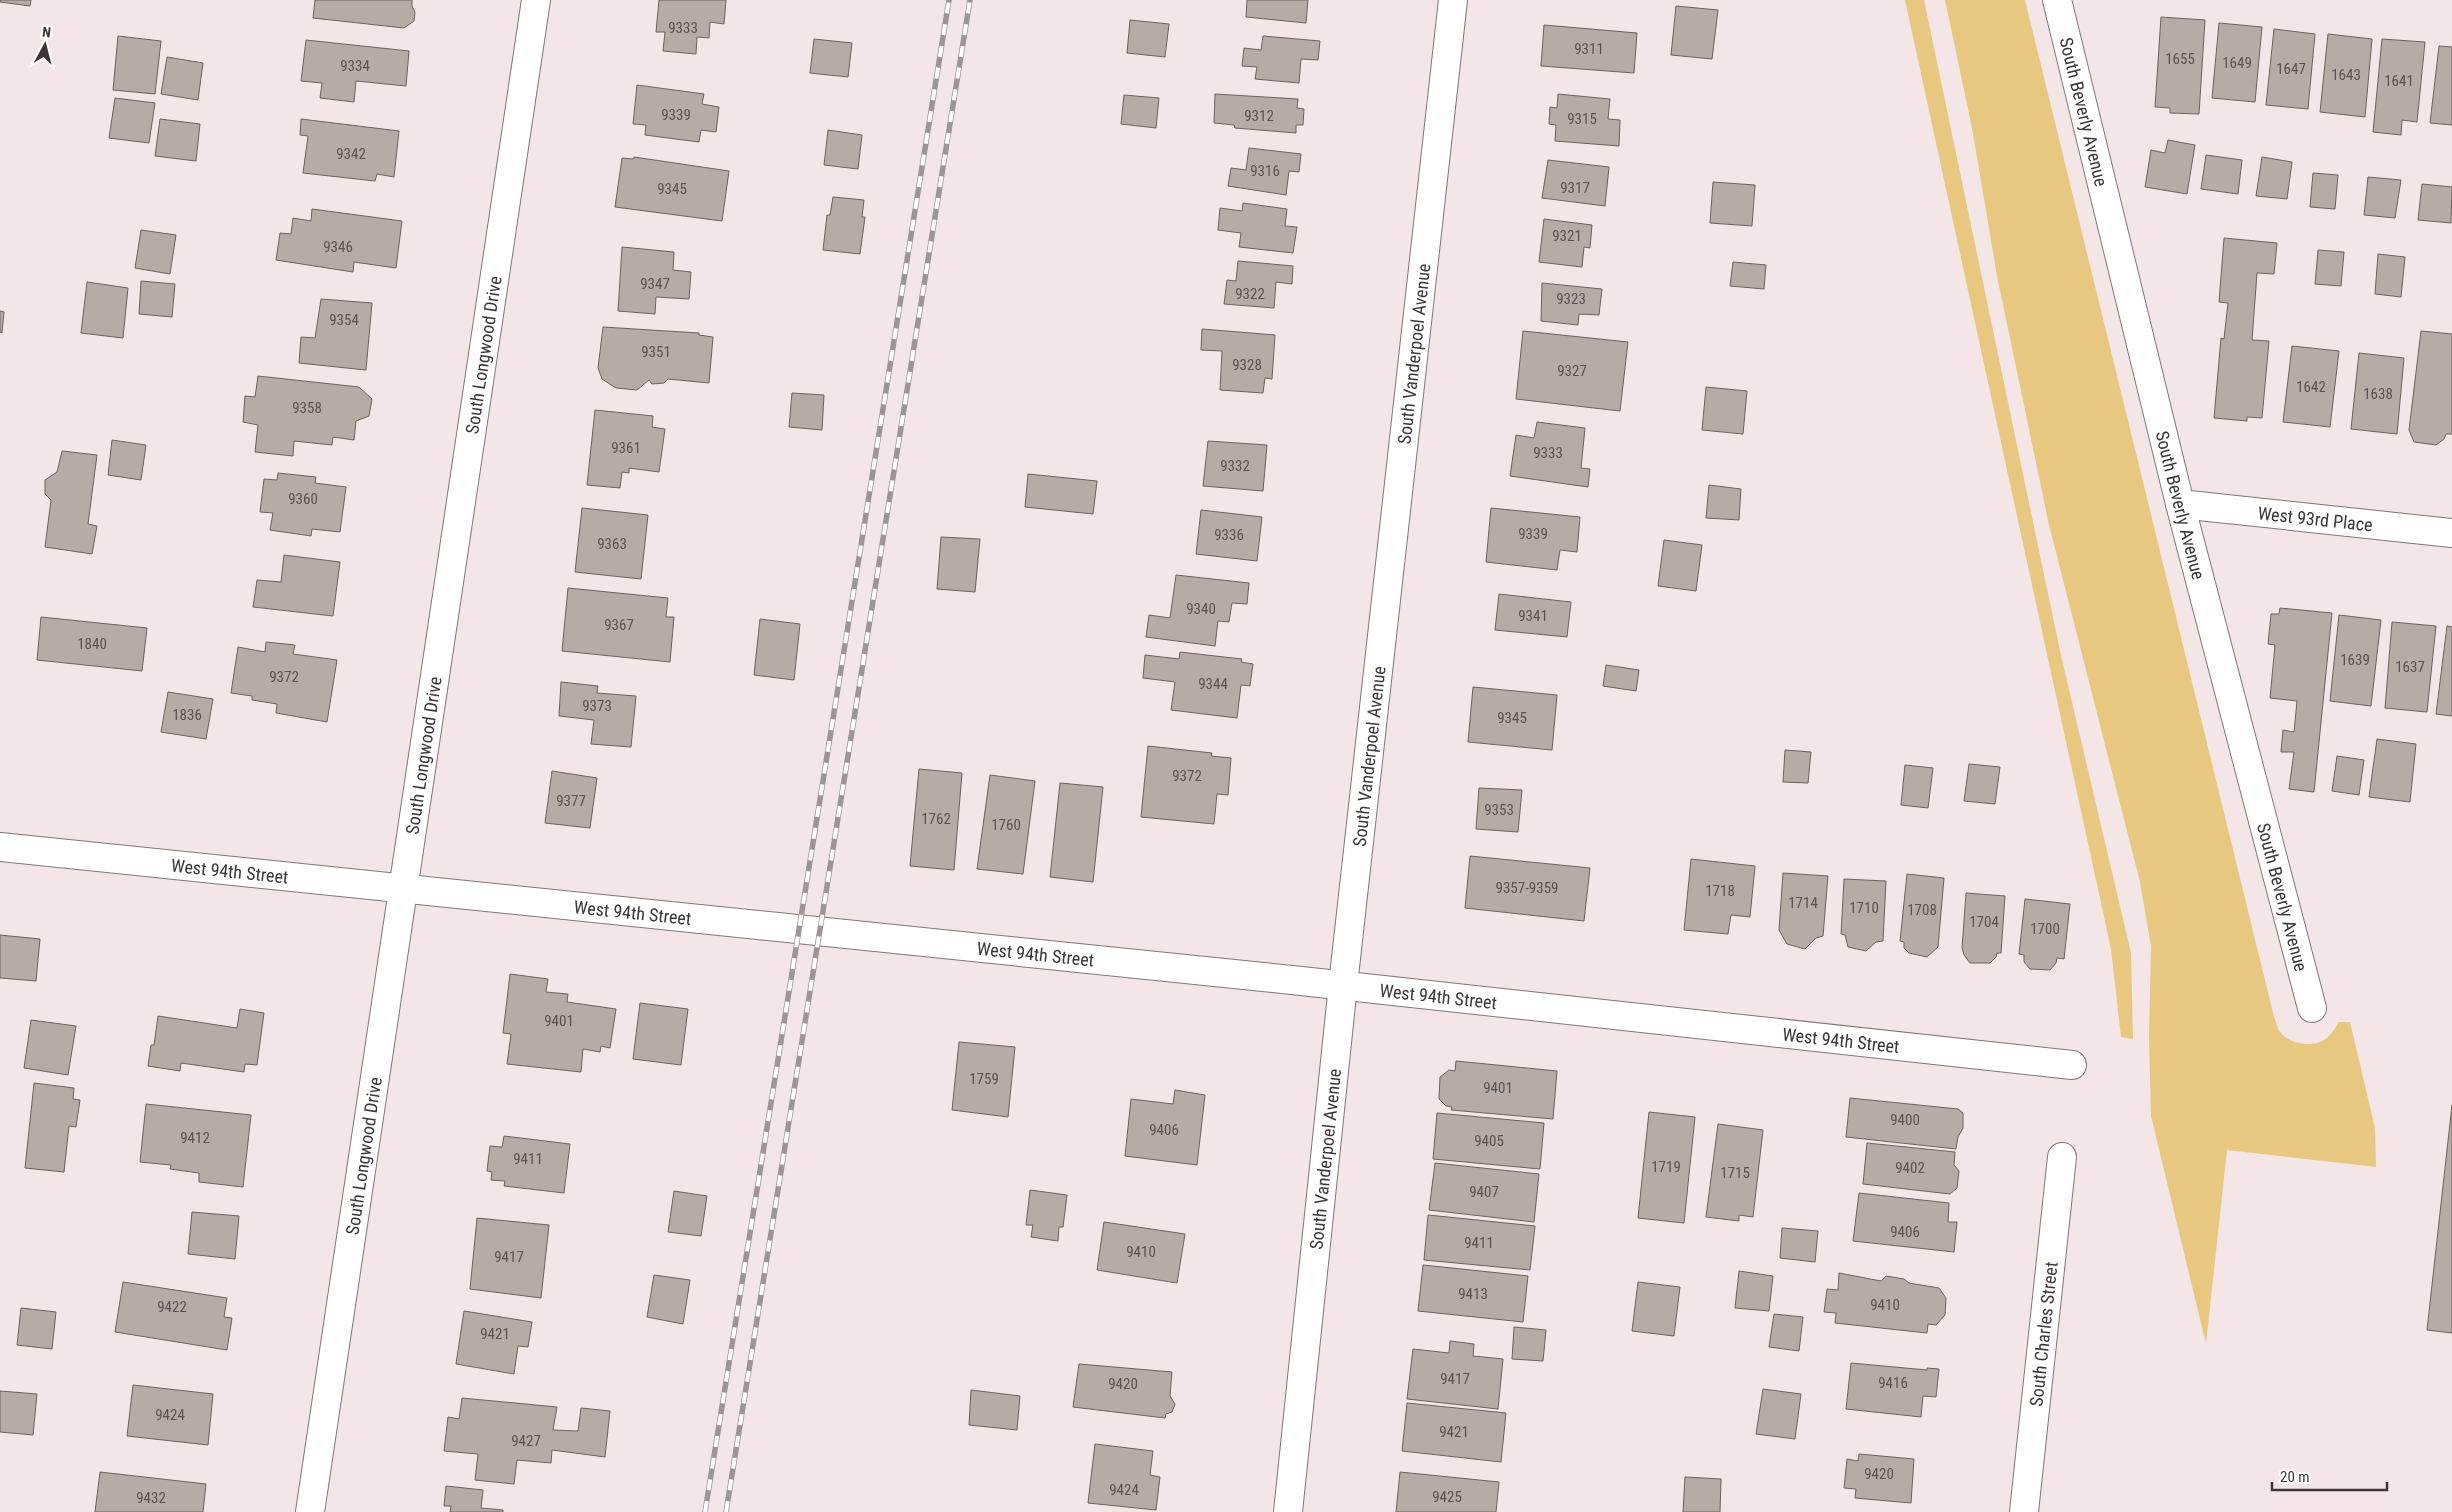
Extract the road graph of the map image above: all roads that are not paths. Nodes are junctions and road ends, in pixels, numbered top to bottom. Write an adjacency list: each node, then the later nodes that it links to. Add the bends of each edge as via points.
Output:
1 (536, 0): 7 (street, South Longwood Drive)
2 (1453, 0): 8 (street, South Vanderpoel Avenue)
3 (2057, 0): 4 (street, South Beverly Avenue)
4 (2180, 504): 5 (street, West 93rd Place); 9 (street, South Beverly Avenue)
5 (2452, 533)
6 (0, 847): 7 (street, West 94th Street)
7 (402, 889): 8 (street, West 94th Street); 12 (street, South Longwood Drive)
8 (1343, 986): 10 (street, West 94th Street); 13 (street, South Vanderpoel Avenue)
9 (2312, 1008)
10 (2072, 1065)
11 (2062, 1156): 14 (street, South Charles Street)
12 (310, 1512)
13 (1288, 1512)
14 (2024, 1512)

